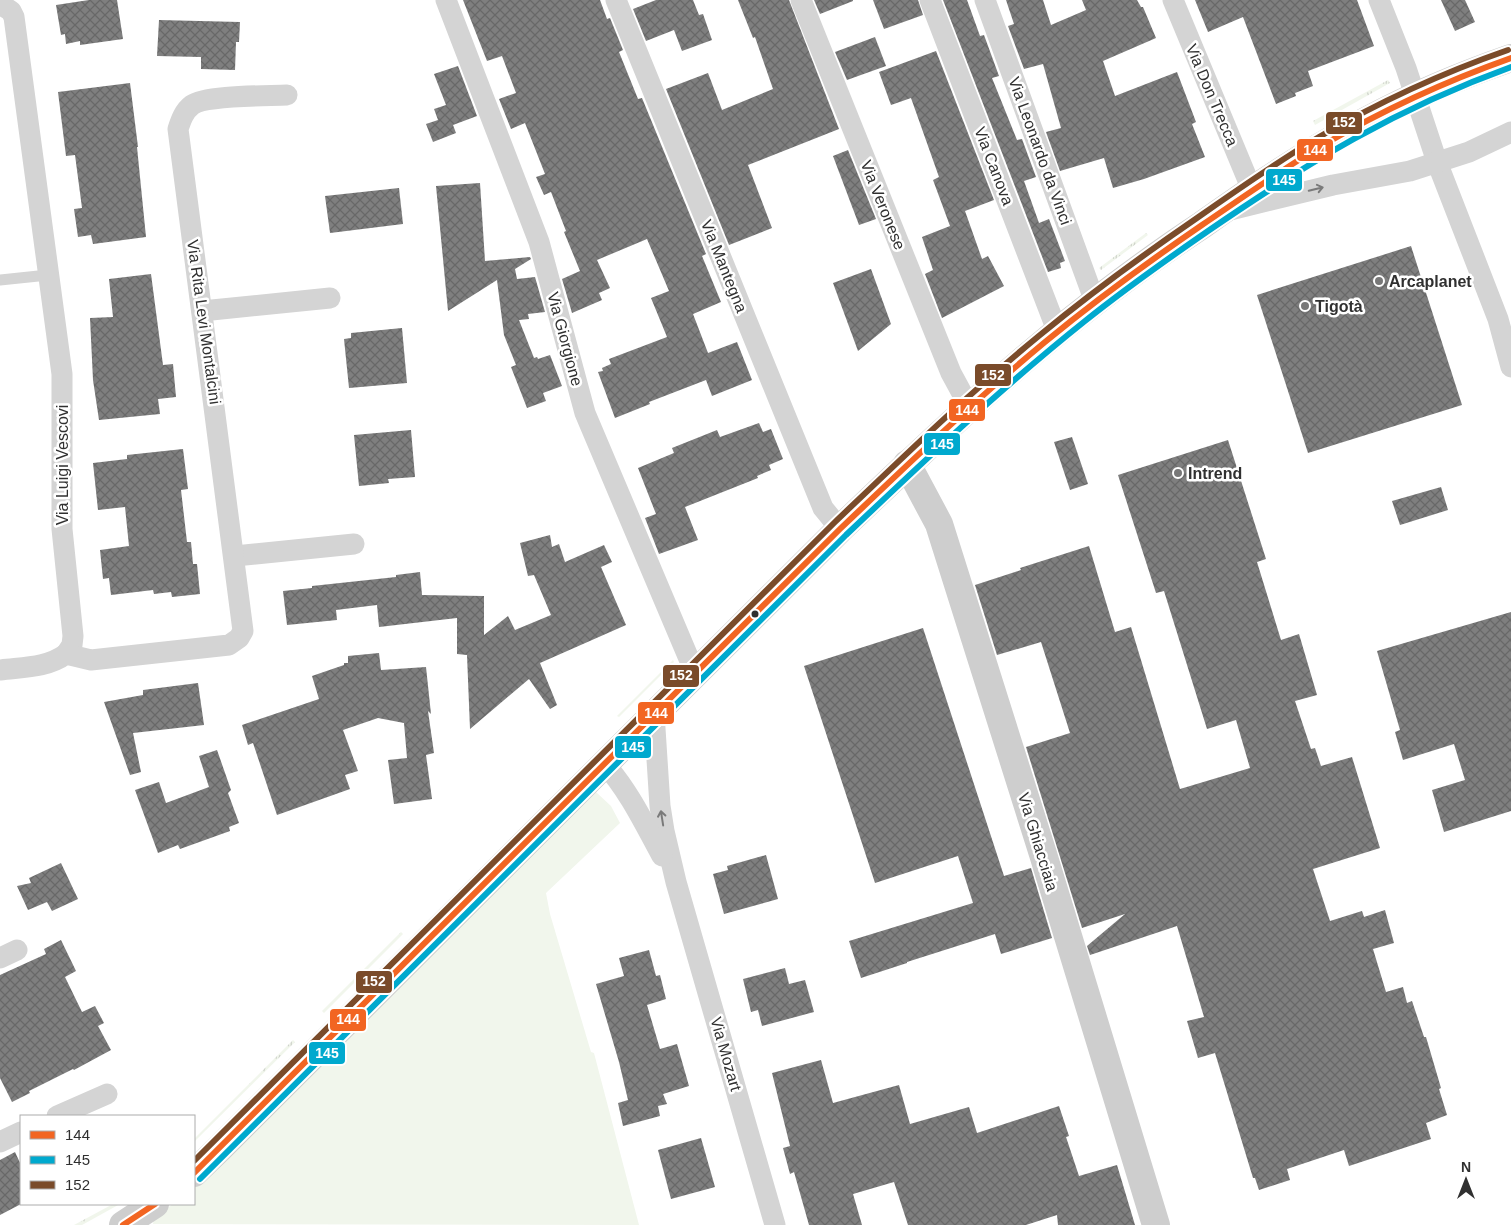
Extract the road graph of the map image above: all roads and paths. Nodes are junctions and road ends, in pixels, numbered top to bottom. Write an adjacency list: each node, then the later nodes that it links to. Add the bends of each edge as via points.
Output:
1 (446, 0): 30 (street, Via Giorgione, via 539,242 585,413)
2 (616, 0): 25 (street, Via Mantegna, via 823,508)
3 (801, 0): 23 (street, Via Veronese, via 951,373)
4 (930, 0): 21 (street, Via Canova)
5 (985, 0): 19 (street, Via Leonardo da Vinci)
6 (1173, 0): 14 (street, Via Don Trecca)
7 (1379, 0): 11 (street)
8 (0, 4): 16 (street, Via Luigi Vescovi, via 14,17)
9 (1511, 58): 11 (street)
10 (287, 95): 20 (street, Via Rita Levi Montalcini, via 206,100 193,104 181,118 178,128)
11 (1416, 97): 13 (street); 14 (street, via 1358,125)
12 (1511, 132): 13 (street, via 1469,152)
13 (1437, 162): 15 (street, one-way to 13, via 1333,185 1410,171); 22 (street, via 1498,319)
14 (1252, 190): 15 (street)
15 (1217, 214): 19 (street)
16 (48, 275): 17 (lane); 28 (street, Via Luigi Vescovi, via 62,374 62,529 73,636)
17 (0, 280)
18 (330, 298): 20 (street)
19 (1095, 302): 21 (street)
20 (202, 312): 27 (street, Via Rita Levi Montalcini)
21 (1058, 333): 23 (street)
22 (1511, 367)
23 (970, 408): 24 (street)
24 (907, 464): 25 (street); 42 (street, Via Ghiacciaia, via 939,524)
25 (840, 529): 30 (street)
26 (354, 544): 27 (street)
27 (234, 556): 28 (street, Via Rita Levi Montalcini, via 244,624 239,638 229,644 91,660)
28 (66, 654): 29 (street, via 43,665)
29 (0, 670)
30 (695, 673): 31 (street)
31 (654, 713): 32 (street); 33 (street, Via Mozart, one-way to 31, via 660,806)
32 (604, 763): 33 (street, Via Mozart, via 629,795); 38 (street)
33 (676, 882): 41 (street, Via Mozart)
34 (108, 1094): 35 (street)
35 (59, 1115)
36 (20, 1132): 37 (street)
37 (0, 1142)
38 (195, 1172)
39 (154, 1205): 40 (street)
40 (124, 1225)
41 (775, 1225)
42 (1156, 1225)

